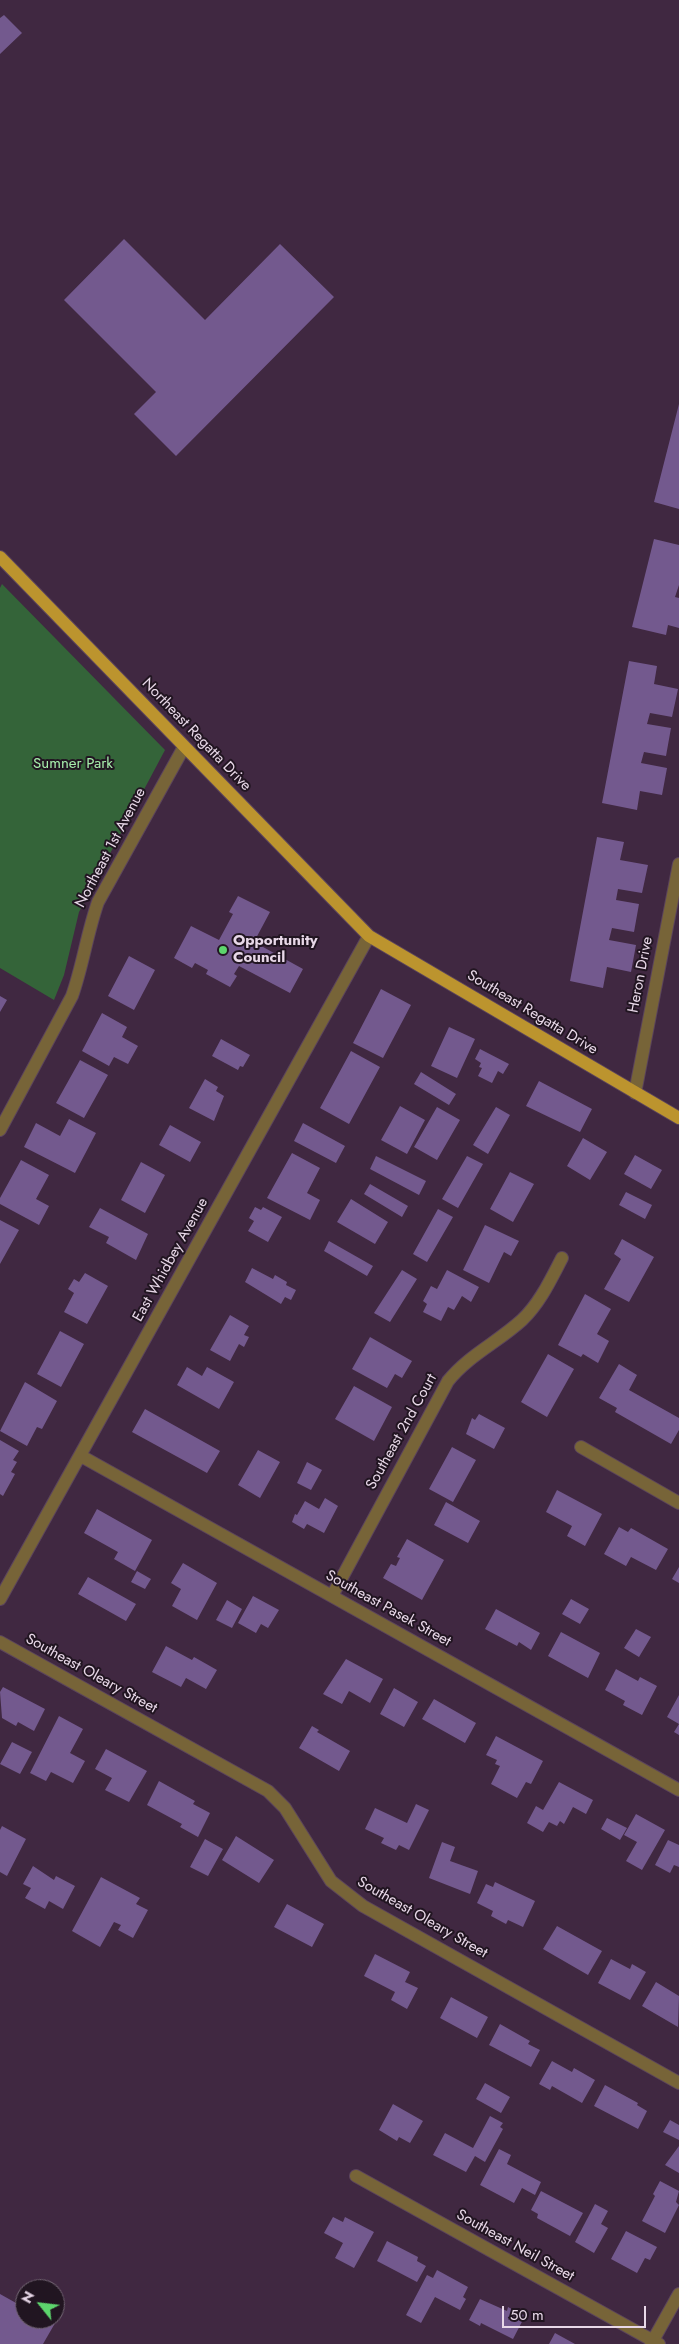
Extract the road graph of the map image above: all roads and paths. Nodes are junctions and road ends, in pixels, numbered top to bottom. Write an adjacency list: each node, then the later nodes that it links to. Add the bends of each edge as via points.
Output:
1 (0, 557): 2 (main road, Northeast Regatta Drive)
2 (184, 747): 4 (main road, Northeast Regatta Drive); 7 (street, Northeast 1st Avenue, via 98,902 72,996)
3 (679, 864): 5 (street, Heron Drive)
4 (369, 936): 5 (main road, Southeast Regatta Drive); 10 (street, East Whidbey Avenue)
5 (635, 1093): 6 (main road, Southeast Regatta Drive)
6 (679, 1118)
7 (1, 1126)
8 (562, 1258): 12 (street, Southeast 2nd Court, via 535,1306 522,1320 473,1355 448,1382)
9 (581, 1447): 11 (street)
10 (81, 1456): 12 (street, Southeast Pasek Street); 13 (street, East Whidbey Avenue)
11 (679, 1503)
12 (332, 1596): 15 (street, Southeast Pasek Street)
13 (0, 1599)
14 (0, 1642): 16 (street, Southeast Oleary Street, via 268,1791 286,1808 331,1881 363,1906)
15 (679, 1790)
16 (679, 2083)
17 (356, 2176): 19 (street, Southeast Neil Street)
18 (679, 2294): 19 (street)
19 (654, 2343)

